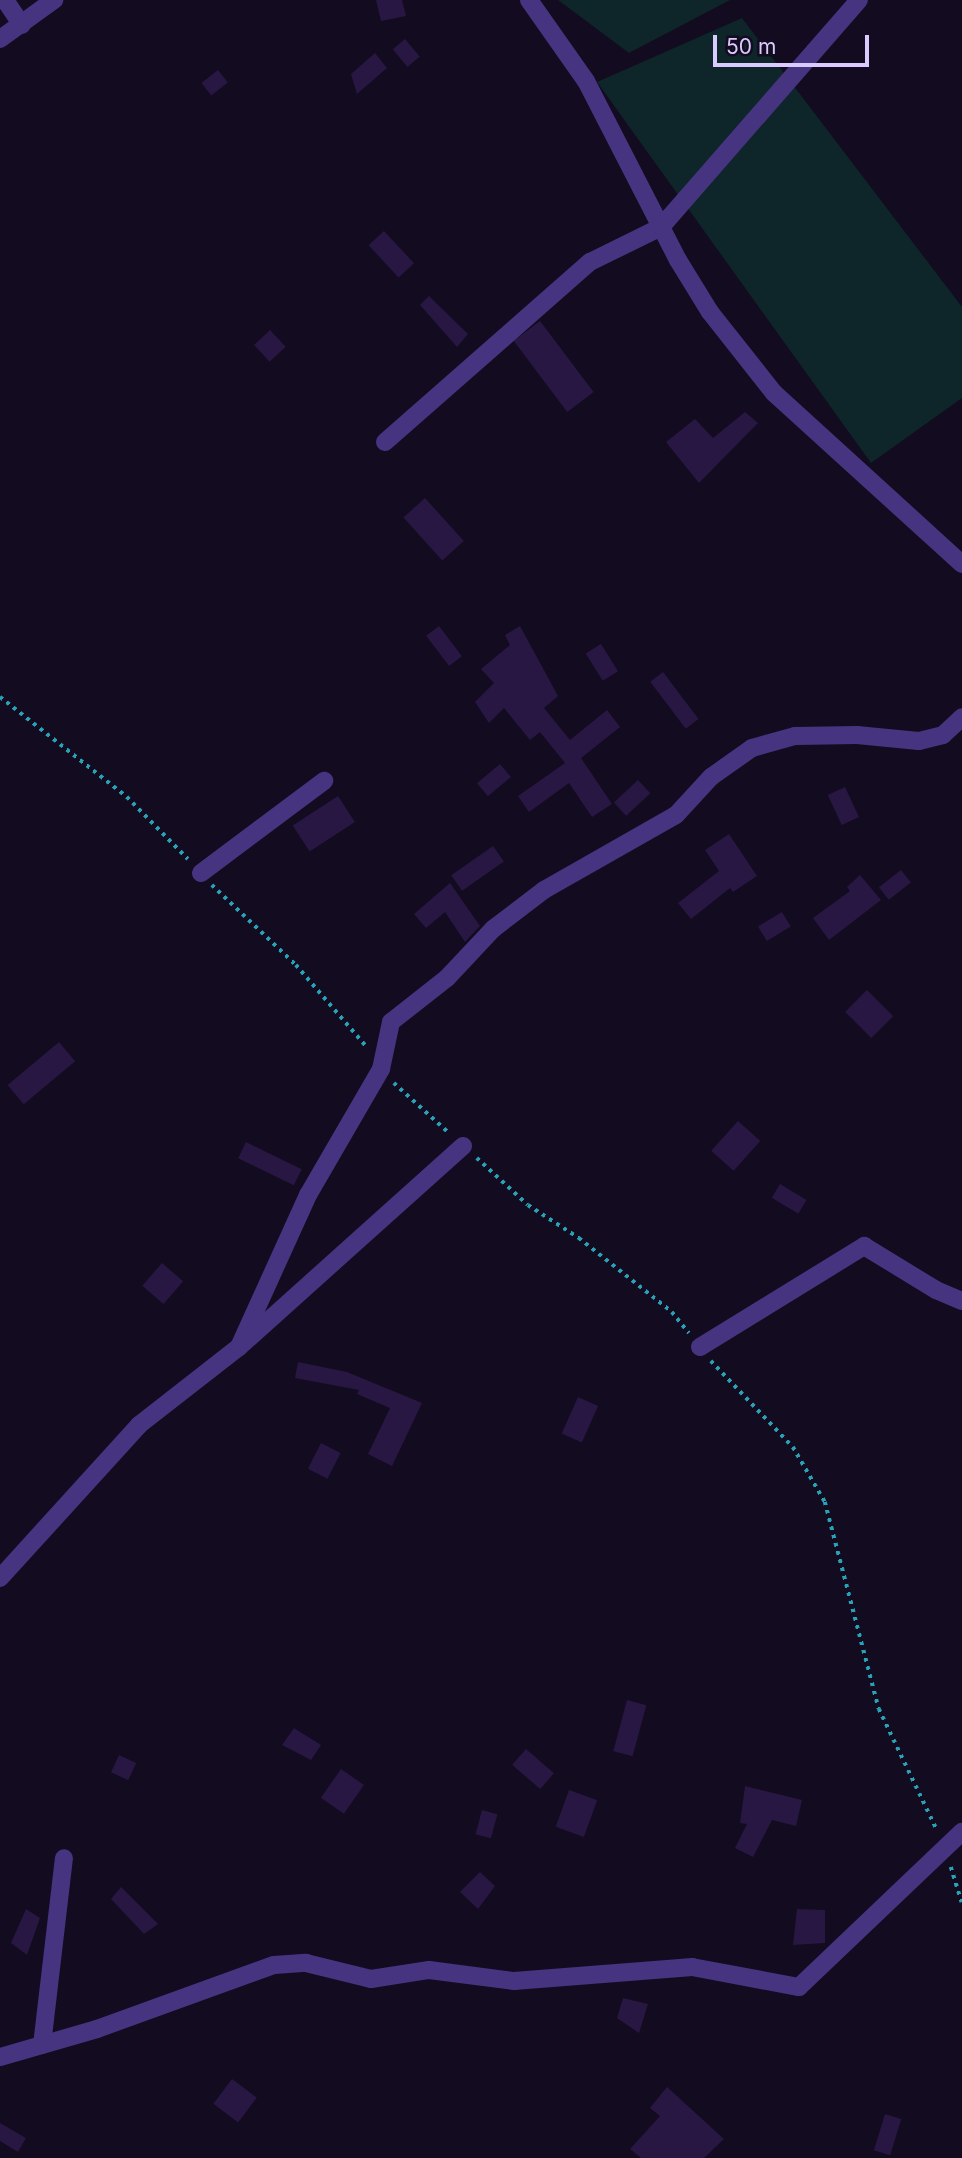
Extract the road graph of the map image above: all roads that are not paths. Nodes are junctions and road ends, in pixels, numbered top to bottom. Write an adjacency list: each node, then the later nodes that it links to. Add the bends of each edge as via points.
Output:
1 (5, 0): 5 (street)
2 (54, 0): 5 (street)
3 (529, 0): 7 (street, via 586,81)
4 (859, 0): 7 (street)
5 (22, 25): 6 (street)
6 (0, 39)
7 (661, 227): 8 (street, via 590,262); 9 (street, via 710,312 774,393)
8 (385, 442)
9 (962, 564)
10 (962, 717): 15 (street, via 943,735 919,741 795,736 752,748 710,777 676,815 544,890 493,929 447,978 391,1022 381,1069 308,1195)
11 (324, 781): 12 (street)
12 (201, 873)
13 (463, 1146): 15 (street)
14 (962, 1301): 16 (street, via 864,1246)
15 (239, 1347): 17 (street, via 139,1425)
16 (700, 1347)
17 (0, 1578)
18 (962, 1832): 20 (street, via 799,1987 692,1967 514,1981 429,1970 371,1979 306,1963 274,1965)
19 (64, 1858): 20 (street)
20 (42, 2045): 21 (street)
21 (0, 2057)

